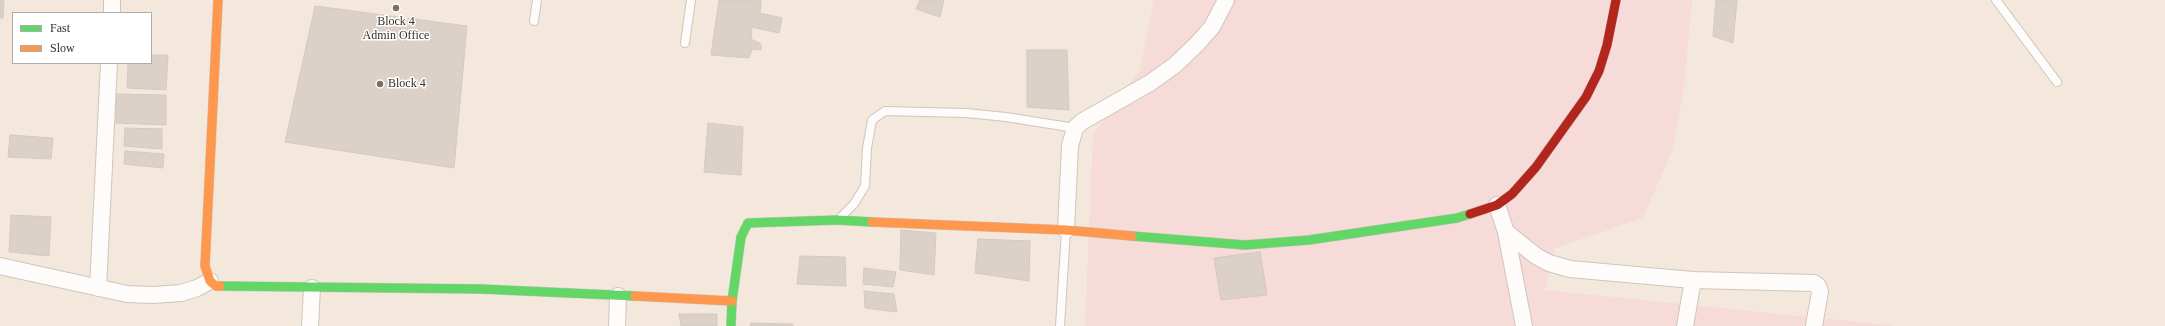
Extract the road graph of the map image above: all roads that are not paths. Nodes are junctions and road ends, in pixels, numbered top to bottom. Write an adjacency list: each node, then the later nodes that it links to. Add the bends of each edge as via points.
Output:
1 (112, 0): 8 (street)
2 (218, 0): 20 (street, via 205,266)
3 (537, 0): 9 (lane)
4 (691, 0): 10 (lane)
5 (1226, 0): 13 (street, via 1212,27 1175,65)
6 (1616, 0): 14 (street, via 1599,71 1586,97 1536,167 1512,194)
7 (1996, 0): 12 (lane)
8 (112, 12)
9 (534, 21)
10 (685, 43)
11 (109, 64): 21 (street)
12 (2057, 82)
13 (1075, 128): 15 (lane, via 966,113 886,110 872,120 867,148 865,186 854,204); 16 (street, via 1070,146)
14 (1497, 205): 16 (street, via 1457,218 1309,240 1245,245); 17 (street)
15 (837, 220): 16 (street); 24 (street, via 748,223 741,237)
16 (1066, 230): 28 (lane)
17 (1506, 232): 19 (street, via 1536,256 1570,269); 29 (street)
18 (0, 266): 21 (street)
19 (1693, 280): 30 (street); 31 (street, via 1814,283 1820,292)
20 (210, 281): 21 (street, via 189,291 153,295 127,294); 22 (street, via 216,286 226,288)
21 (98, 288)
22 (312, 288): 23 (street, via 481,289); 25 (street)
23 (618, 296): 24 (street); 26 (street)
24 (732, 301): 27 (street)
25 (310, 326)
26 (617, 326)
27 (731, 326)
28 (1060, 326)
29 (1524, 326)
30 (1685, 326)
31 (1814, 326)

